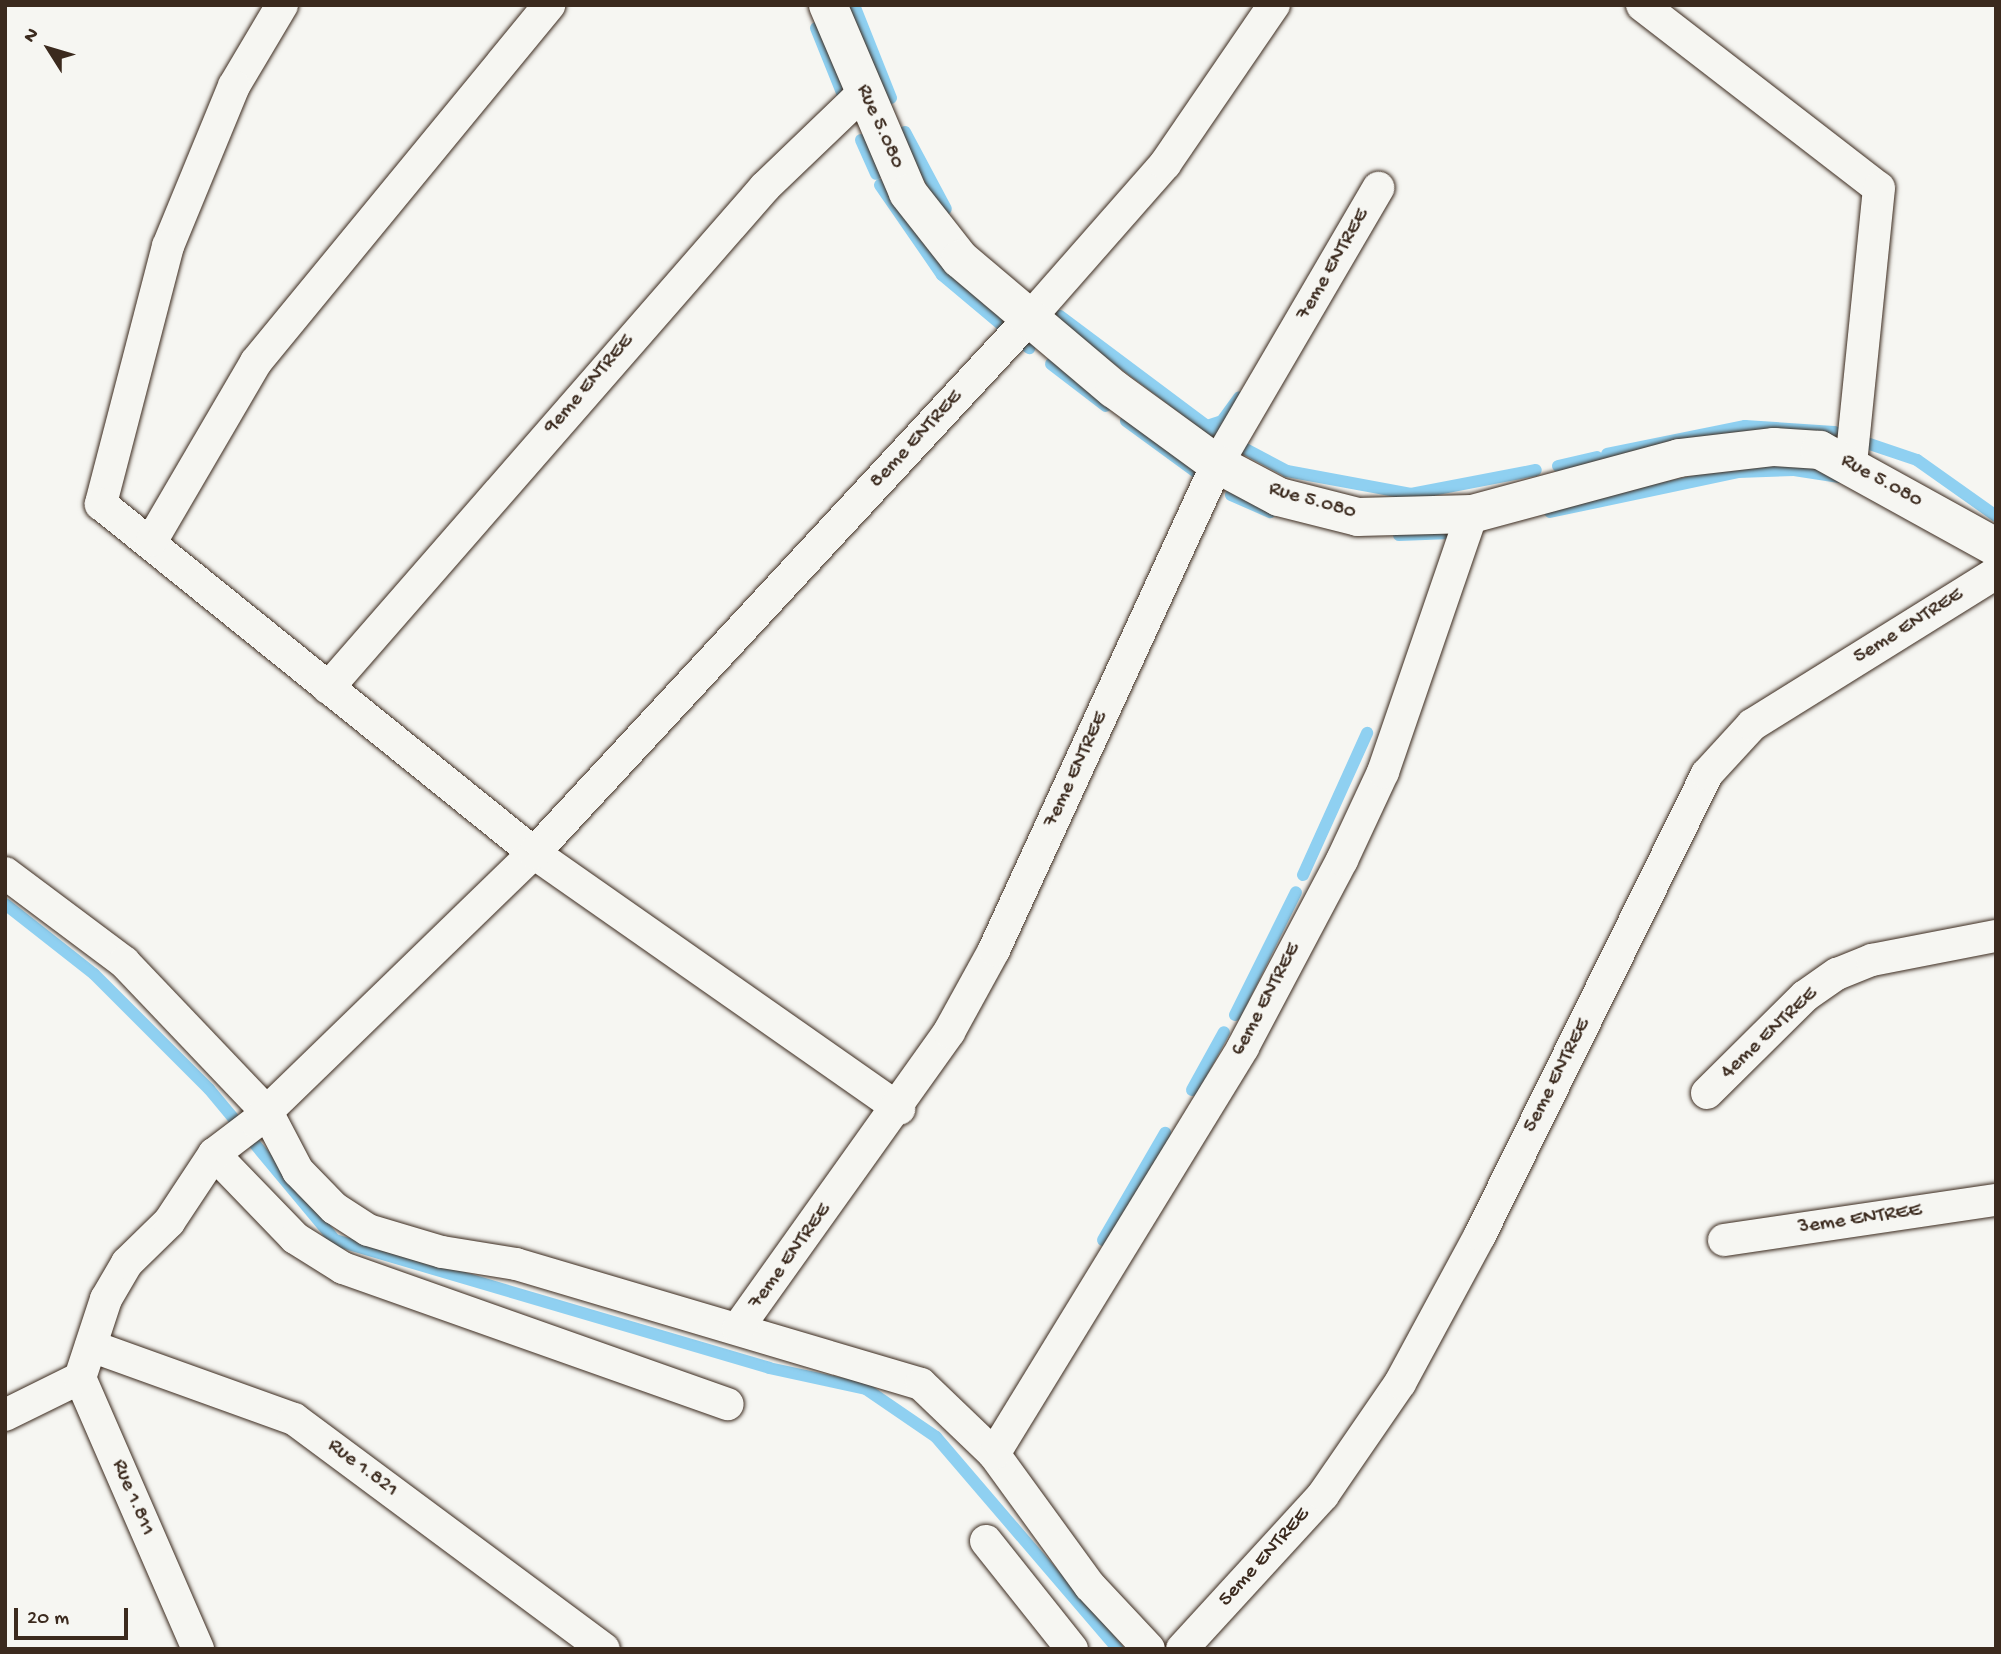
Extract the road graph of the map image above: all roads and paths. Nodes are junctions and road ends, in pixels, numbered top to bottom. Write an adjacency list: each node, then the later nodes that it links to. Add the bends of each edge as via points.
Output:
1 (282, 5): 12 (street, via 234,86 168,246 99,495 106,508)
2 (549, 5): 12 (street, via 257,362)
3 (828, 5): 6 (main road, Rue 5.080)
4 (1274, 5): 8 (street, 8eme ENTREE, via 1165,164)
5 (1642, 5): 9 (street, via 1878,188)
6 (863, 93): 8 (main road, Rue 5.080, via 908,193 960,259); 15 (street, 9eme ENTREE, via 765,187)
7 (1378, 188): 10 (street, 7eme ENTREE)
8 (1028, 320): 10 (main road, Rue 5.080); 16 (street, 8eme ENTREE)
9 (1851, 462): 11 (main road, Rue 5.080, via 1820,450 1774,447 1679,458); 13 (main road, Rue 5.080)
10 (1217, 464): 11 (main road, Rue 5.080, via 1279,497 1358,517); 20 (street, 7eme ENTREE, via 994,950)
11 (1472, 514): 29 (street, 6eme ENTREE, via 1383,772 1342,859 1243,1047)
12 (152, 540): 15 (street)
13 (1996, 547)
14 (1996, 573): 35 (street, 5eme ENTREE, via 1752,725 1707,774 1480,1235 1400,1383 1323,1495)
15 (328, 688): 16 (street)
16 (534, 853): 20 (street); 21 (street, 8eme ENTREE)
17 (5, 873): 21 (street, via 124,962)
18 (1996, 936): 19 (street, 4eme ENTREE, via 1872,960 1837,974 1805,996)
19 (1707, 1093)
20 (899, 1109): 24 (street, 7eme ENTREE)
21 (243, 1132): 24 (street, via 298,1171 334,1208 368,1230 442,1252 516,1264); 25 (street, 8eme ENTREE, via 169,1222 127,1263); 27 (street, via 295,1238 343,1268)
22 (1996, 1200): 23 (street, 3eme ENTREE)
23 (1724, 1240)
24 (738, 1328): 29 (street, via 921,1384)
25 (91, 1346): 26 (street); 32 (street, Rue 1.821, via 295,1419)
26 (80, 1378): 28 (street); 31 (street, Rue 1.811)
27 (728, 1404)
28 (5, 1415)
29 (994, 1454): 34 (street, via 1090,1586)
30 (986, 1541): 33 (street)
31 (198, 1649)
32 (604, 1649)
33 (1072, 1649)
34 (1149, 1649)
35 (1182, 1649)

